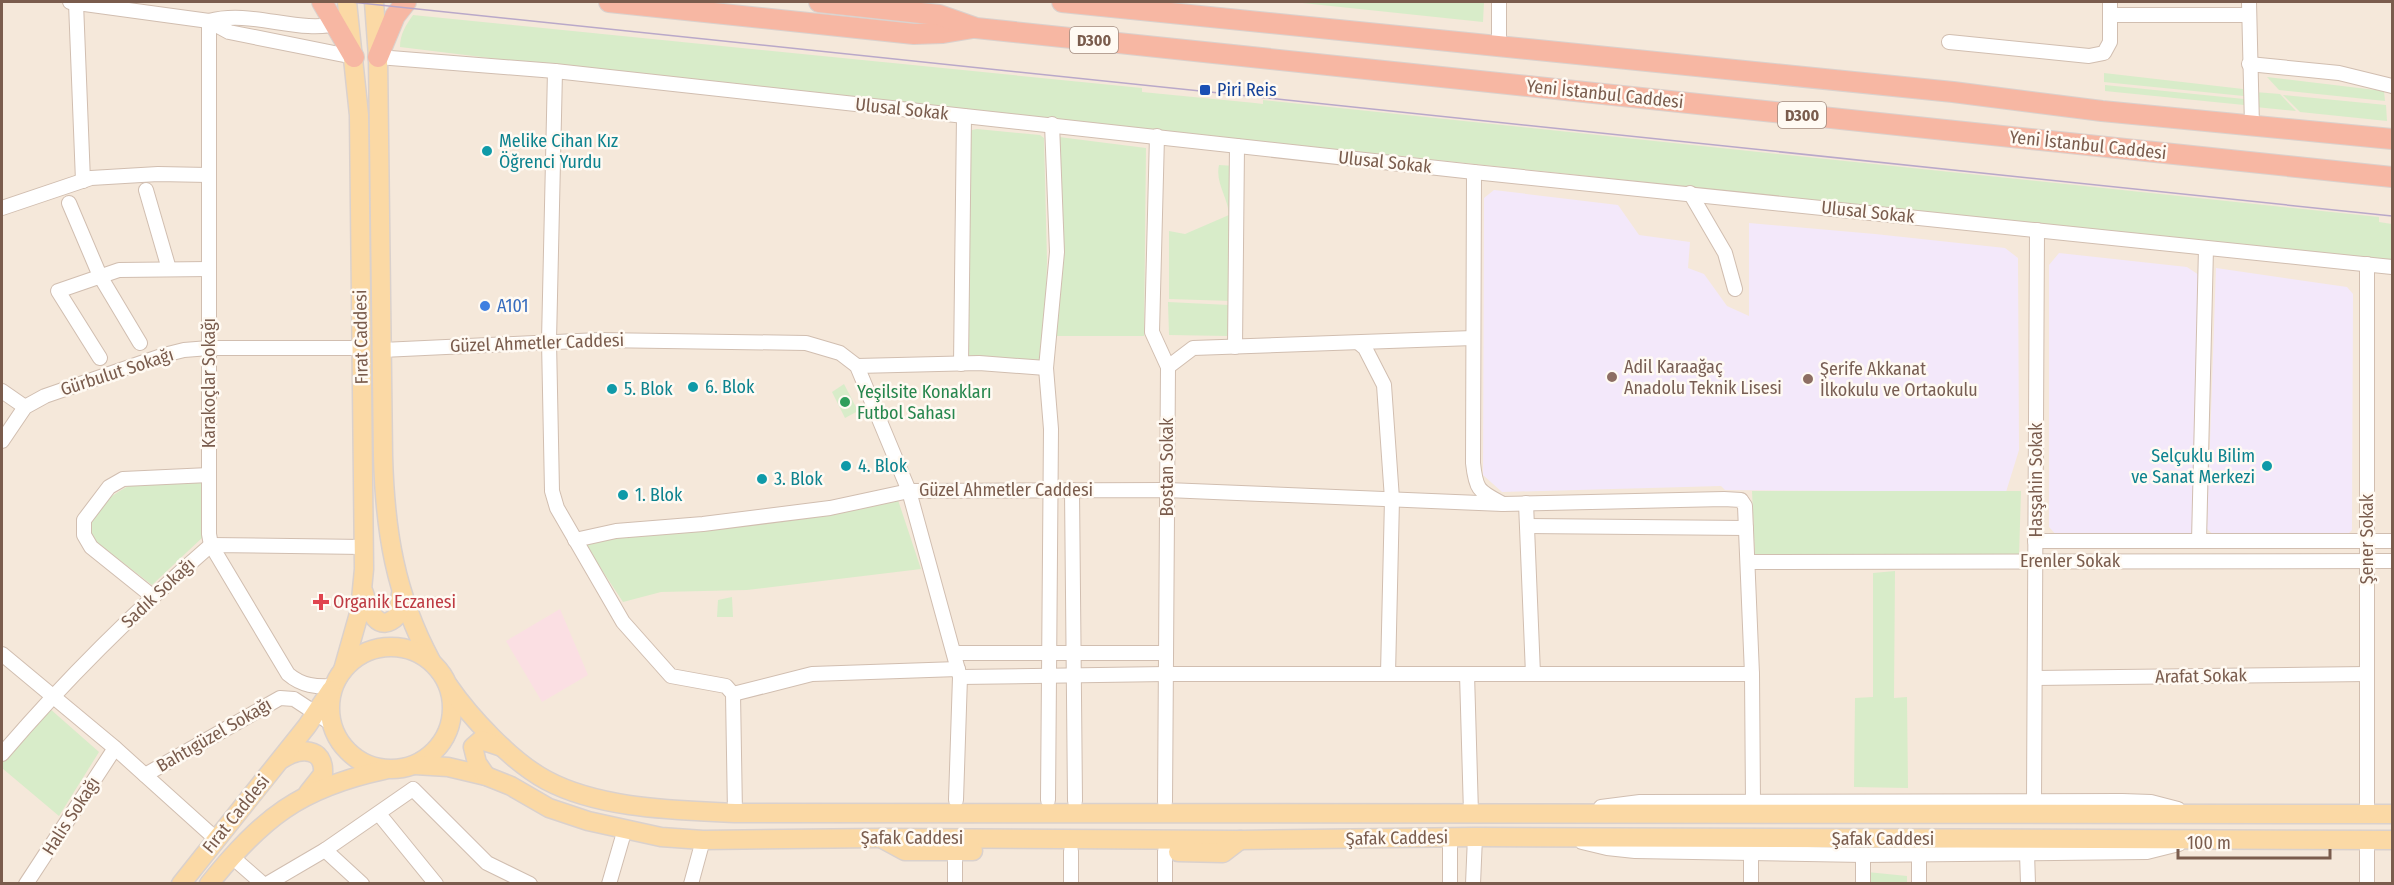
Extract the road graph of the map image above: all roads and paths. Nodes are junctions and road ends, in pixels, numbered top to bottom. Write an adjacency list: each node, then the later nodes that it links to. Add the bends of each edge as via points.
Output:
1 (73, 2): 12 (street); 31 (street)
2 (322, 2): 13 (highway)
3 (347, 2): 13 (main road)
4 (374, 2): 18 (main road, Fırat Caddesi)
5 (406, 2): 18 (highway, via 395,16)
6 (609, 2): 14 (highway, D300, via 914,34)
7 (819, 2): 14 (highway, Yeni İstanbul Caddesi / D300, via 939,15)
8 (1062, 2): 16 (highway, Yeni İstanbul Caddesi / D300)
9 (1499, 2): 16 (street)
10 (2110, 8): 11 (street); 15 (street, via 2110,42 2104,52 2089,56)
11 (2249, 8): 19 (street)
12 (209, 21): 13 (street, via 230,18 302,25); 17 (street, via 236,34); 29 (street, Karakoçlar Sokağı)
13 (343, 23): 17 (highway)
14 (976, 28): 30 (highway, Yeni İstanbul Caddesi / D300)
15 (1949, 42)
16 (1498, 46): 24 (highway, Yeni İstanbul Caddesi / D300)
17 (354, 57): 50 (main road, Fırat Caddesi, via 360,135)
18 (378, 57): 20 (street, Ulusal Sokak); 51 (main road, Fırat Caddesi)
19 (2249, 64): 21 (street, via 2339,73); 24 (street)
20 (555, 71): 22 (street, Ulusal Sokak); 45 (street)
21 (2392, 86)
22 (964, 116): 23 (street, Ulusal Sokak); 53 (street)
23 (1052, 124): 25 (street, Ulusal Sokak); 56 (street, via 1057,252)
24 (2252, 126): 26 (highway, Yeni İstanbul Caddesi / D300)
25 (1157, 136): 27 (street, Ulusal Sokak); 55 (street, Bostan Sokak, via 1152,332)
26 (2392, 139)
27 (1238, 146): 28 (street, Ulusal Sokak); 48 (street)
28 (1474, 172): 33 (street, Ulusal Sokak); 44 (street)
29 (208, 175): 31 (street, via 158,174); 41 (street, Karakoçlar Sokağı)
30 (2392, 177)
31 (83, 181): 35 (street)
32 (146, 190): 40 (street)
33 (1690, 193): 36 (street, Ulusal Sokak); 43 (street, via 1725,253)
34 (69, 203): 42 (street)
35 (2, 208)
36 (2037, 230): 37 (street, Ulusal Sokak); 71 (street, Hasşahin Sokak)
37 (2206, 248): 38 (street, Ulusal Sokak); 72 (street)
38 (2367, 264): 39 (street, Ulusal Sokak); 73 (street, Şener Sokak)
39 (2392, 267)
40 (169, 269): 41 (street); 42 (street, via 119,270)
41 (209, 269): 49 (street, Karakoçlar Sokağı)
42 (100, 276): 46 (street); 52 (street, via 58,291)
43 (1735, 289)
44 (1473, 338): 47 (street); 67 (street, via 1475,484)
45 (549, 341): 51 (street, Güzel Ahmetler Caddesi); 54 (street, Güzel Ahmetler Caddesi, via 806,343 840,353); 70 (street, via 552,491)
46 (140, 343)
47 (1359, 343): 48 (street); 65 (street, via 1384,385)
48 (1235, 347): 55 (street, via 1193,348)
49 (209, 348): 50 (street, Gürbulut Sokağı); 58 (street, Gürbulut Sokağı, via 164,355 45,396); 60 (street, Karakoçlar Sokağı)
50 (361, 348): 76 (main road, Fırat Caddesi)
51 (382, 350): 82 (main road, Fırat Caddesi, via 385,507)
52 (100, 358)
53 (961, 364): 54 (street); 56 (street)
54 (857, 366): 64 (street, Güzel Ahmetler Caddesi)
55 (1168, 367): 63 (street, Bostan Sokak)
56 (1046, 368): 61 (street, via 1051,429)
57 (2, 391): 58 (street)
58 (25, 407): 59 (street, Gürbulut Sokağı)
59 (2, 441)
60 (209, 475): 75 (street, Karakoçlar Sokağı); 83 (street, via 123,480 109,486 84,520 84,535 92,547)
61 (1049, 490): 62 (street, Güzel Ahmetler Caddesi); 64 (street, Güzel Ahmetler Caddesi); 85 (street)
62 (1072, 490): 63 (street, Güzel Ahmetler Caddesi); 86 (street)
63 (1167, 490): 65 (street, Güzel Ahmetler Caddesi); 87 (street, Bostan Sokak)
64 (909, 491): 70 (street, via 830,508 616,531); 84 (street)
65 (1392, 499): 67 (street, Güzel Ahmetler Caddesi); 93 (street)
66 (1526, 503): 67 (street, Güzel Ahmetler Caddesi); 68 (street); 69 (street, Güzel Ahmetler Caddesi, via 1741,500)
67 (1503, 504)
68 (1527, 526): 69 (street); 95 (street)
69 (1746, 528): 80 (street)
70 (575, 540): 103 (street, via 623,622 671,676 726,686)
71 (2035, 541): 72 (street, Erenler Sokak); 77 (street, Hasşahin Sokak)
72 (2199, 541): 73 (street, Erenler Sokak)
73 (2367, 541): 74 (street, Erenler Sokak); 78 (street, Şener Sokak)
74 (2392, 541)
75 (211, 545): 76 (street, Sadık Sokağı); 83 (street, Sadık Sokağı); 102 (street, Karakoçlar Sokağı, via 288,674 314,687)
76 (364, 547): 81 (main road, Fırat Caddesi)
77 (2035, 561): 78 (street, Erenler Sokak); 80 (street, Erenler Sokak); 100 (street, Hasşahin Sokak)
78 (2367, 561): 79 (street, Erenler Sokak); 97 (street, Şener Sokak)
79 (2392, 561)
80 (1748, 562): 96 (street)
81 (363, 591): 82 (main road, via 369,610 383,623 398,615); 90 (main road, Fırat Caddesi)
82 (402, 593): 89 (main road, Fırat Caddesi)
83 (152, 596): 104 (street, Sadık Sokağı)
84 (954, 653): 85 (street); 91 (street)
85 (1049, 653): 86 (street); 99 (street)
86 (1073, 653): 87 (street); 98 (street)
87 (1166, 653): 92 (street, Bostan Sokak)
88 (2, 654): 104 (street, Bahtıgüzel Sokağı)
89 (431, 661): 90 (main road, via 414,651 385,647 366,652); 101 (main road)
90 (343, 670): 102 (main road)
91 (959, 673): 99 (street); 103 (street, via 812,674); 116 (street)
92 (1166, 674): 93 (street); 98 (street); 120 (street, Bostan Sokak)
93 (1388, 674): 94 (street)
94 (1467, 674): 95 (street); 125 (street)
95 (1533, 674): 96 (street)
96 (1752, 674): 121 (street)
97 (2367, 674): 100 (street, Arafat Sokak); 132 (street, Şener Sokak)
98 (1073, 675): 99 (street); 118 (street)
99 (1049, 676): 117 (street)
100 (2035, 678): 119 (street, Hasşahin Sokak)
101 (448, 685): 108 (main road, Şafak Caddesi); 111 (main road, via 452,713 448,732 431,755)
102 (333, 686): 105 (main road, Fırat Caddesi); 106 (main road)
103 (733, 694): 123 (street)
104 (52, 695): 107 (street, Bahtıgüzel Sokağı); 109 (street, Sadık Sokağı)
105 (316, 714): 106 (street, Bahtıgüzel Sokağı); 110 (main road, Fırat Caddesi); 113 (street, Bahtıgüzel Sokağı, via 294,699 280,698)
106 (332, 724): 112 (main road, via 339,742 352,756)
107 (115, 748): 113 (street, Bahtıgüzel Sokağı); 155 (street, Halis Sokağı)
108 (503, 748): 114 (main road, via 481,740 473,747); 123 (main road, Şafak Caddesi, via 546,780 590,797 654,808)
109 (2, 754)
110 (280, 760): 115 (main road, via 304,751 321,760 323,774); 139 (main road, Fırat Caddesi)
111 (415, 765): 112 (main road); 114 (main road, Şafak Caddesi, via 448,767)
112 (387, 770): 115 (main road, Fırat Caddesi)
113 (145, 775): 139 (street, Bahtıgüzel Sokağı)
114 (486, 776): 133 (main road, Şafak Caddesi, via 549,807)
115 (304, 796): 154 (main road, Fırat Caddesi, via 276,814)
116 (956, 800): 117 (main road); 122 (main road, via 896,802)
117 (1048, 801): 118 (main road)
118 (1075, 801): 120 (main road)
119 (2034, 801): 121 (street); 130 (street, via 2151,802)
120 (1165, 802): 124 (main road, via 1225,802)
121 (1753, 802): 126 (street, via 1640,802)
122 (881, 812): 123 (main road, Şafak Caddesi); 124 (main road, Şafak Caddesi)
123 (735, 813)
124 (1240, 813): 125 (main road, Şafak Caddesi)
125 (1471, 813): 126 (main road, Şafak Caddesi)
126 (1566, 813): 127 (main road, Şafak Caddesi)
127 (1630, 813): 128 (main road, Şafak Caddesi); 138 (main road)
128 (2142, 813): 130 (main road, Şafak Caddesi); 140 (main road)
129 (379, 814): 146 (street); 160 (street); 161 (street, via 412,789 487,863)
130 (2197, 814): 132 (main road, Şafak Caddesi)
131 (2392, 814): 132 (main road, Şafak Caddesi)
132 (2367, 815)
133 (625, 829): 142 (main road, Şafak Caddesi); 162 (street)
134 (1450, 837): 135 (main road, Şafak Caddesi); 143 (main road, Şafak Caddesi); 167 (street)
135 (1475, 837): 136 (main road, Şafak Caddesi); 168 (street)
136 (1563, 837): 138 (main road, Şafak Caddesi); 151 (street, via 1608,849)
137 (880, 838): 142 (main road, Şafak Caddesi); 143 (main road, Şafak Caddesi); 147 (main road, via 905,851)
138 (1630, 838): 140 (main road, Şafak Caddesi)
139 (216, 839): 156 (main road, Fırat Caddesi)
140 (2143, 839): 141 (main road, Şafak Caddesi)
141 (2196, 839): 144 (main road, Şafak Caddesi); 150 (street, via 2147,852)
142 (703, 840): 163 (street)
143 (1240, 840): 149 (main road, via 1223,853)
144 (2367, 840): 145 (main road, Şafak Caddesi); 173 (street)
145 (2392, 840)
146 (325, 850): 158 (street); 159 (street)
147 (955, 851): 148 (main road); 164 (street)
148 (1071, 851): 149 (main road); 165 (street)
149 (1165, 851): 166 (street)
150 (2028, 853): 152 (street); 172 (street)
151 (1751, 854): 153 (street); 169 (street)
152 (1918, 854): 153 (street); 171 (street)
153 (1863, 855): 170 (street)
154 (231, 856): 157 (main road, Fırat Caddesi); 158 (street)
155 (27, 884)
156 (181, 884)
157 (209, 884)
158 (265, 884)
159 (362, 884)
160 (436, 884)
161 (530, 884)
162 (609, 884)
163 (691, 884)
164 (955, 884)
165 (1071, 884)
166 (1165, 884)
167 (1450, 884)
168 (1473, 884)
169 (1751, 884)
170 (1863, 884)
171 (1919, 884)
172 (2028, 884)
173 (2367, 884)

